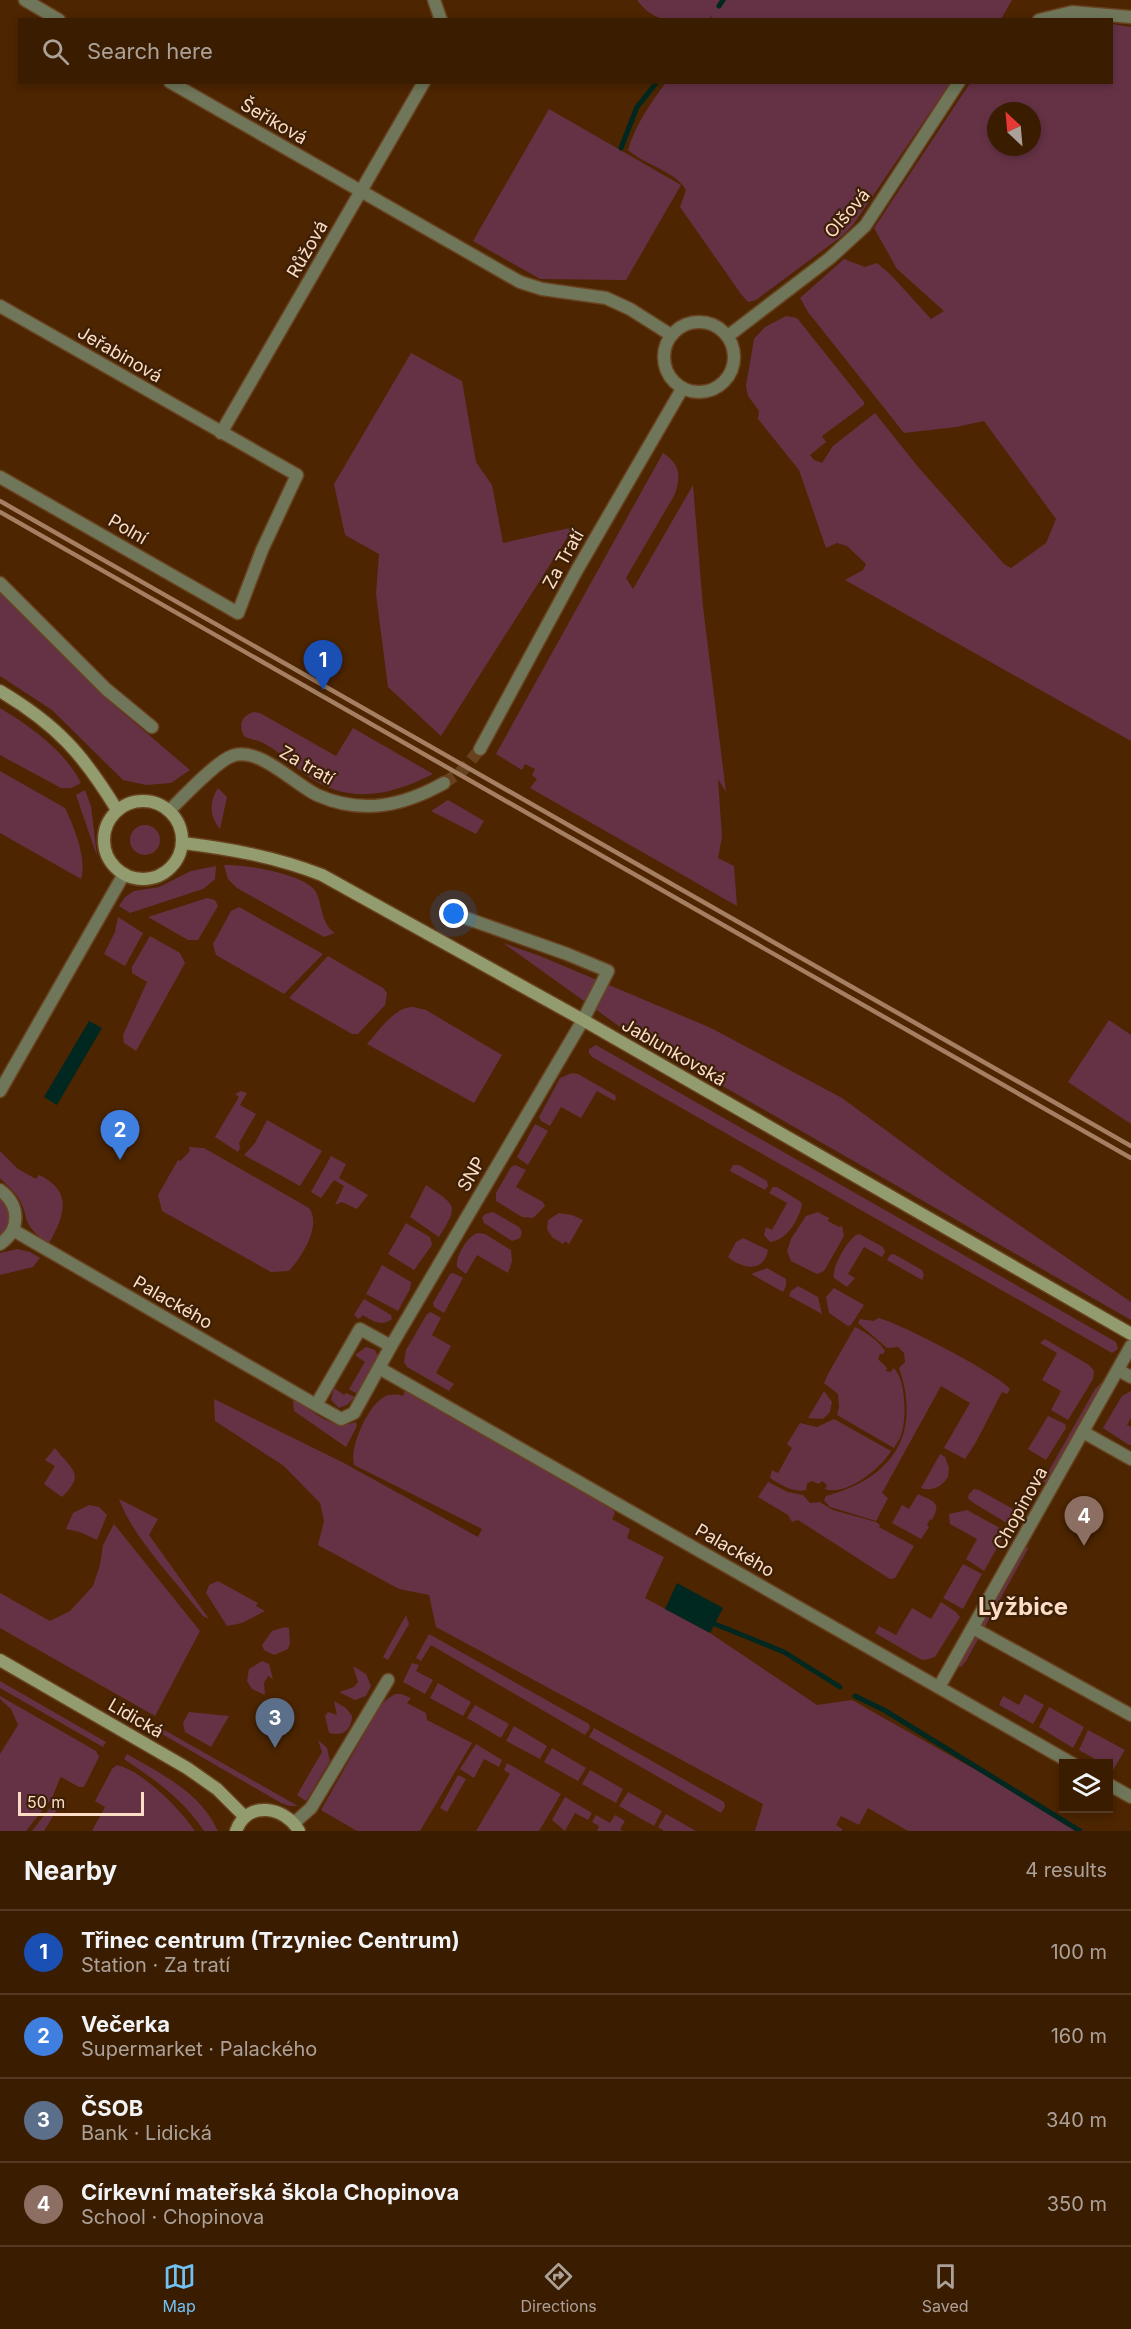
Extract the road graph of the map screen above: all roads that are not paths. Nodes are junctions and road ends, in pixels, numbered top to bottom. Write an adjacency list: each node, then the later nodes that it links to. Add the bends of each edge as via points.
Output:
1 (25, 0): 4 (street)
2 (434, 0): 5 (street)
3 (1131, 17): 6 (street, via 1072,12)
4 (56, 18)
5 (440, 18)
6 (1047, 18)
7 (174, 84): 10 (street, Šeříková)
8 (423, 84): 10 (street, Růžová)
9 (958, 84): 13 (street, Olšová, via 865,226 830,258)
10 (361, 191): 12 (street, via 520,282 606,298); 15 (street, Růžová)
11 (0, 306): 15 (street, Jeřabinová)
12 (671, 335): 13 (street, via 681,326 706,322); 14 (street, via 664,349 664,364 670,378)
13 (728, 336): 14 (street, via 735,356 733,368 721,386 695,393)
14 (682, 389): 21 (street, Za Tratí)
15 (221, 433): 18 (street, Jeřabinová, via 297,475)
16 (0, 477): 18 (street, Polní)
17 (0, 583): 20 (street, via 106,689)
18 (238, 613)
19 (0, 691): 23 (main road, via 57,731 81,754)
20 (152, 727)
21 (480, 749)
22 (444, 783): 24 (street, Za tratí, via 417,798 381,807 345,804 316,795 255,756 232,756)
23 (117, 810): 24 (main road, via 127,804 149,801); 26 (main road, via 107,825 104,844 107,856)
24 (170, 810): 25 (main road)
25 (183, 843): 26 (main road, via 172,866 162,875 136,879); 28 (main road, Jablunkovská, via 243,851 322,875)
26 (124, 874): 29 (street)
27 (460, 916): 28 (street, SNP, via 608,971)
28 (583, 1020): 33 (main road, Jablunkovská); 34 (street, SNP)
29 (0, 1091)
30 (0, 1190): 31 (street, via 16,1212)
31 (13, 1230): 32 (street); 39 (street, Palackého)
32 (0, 1244)
33 (1131, 1334)
34 (391, 1346): 36 (street, SNP); 39 (street, via 360,1329)
35 (1131, 1346): 37 (street, Chopinova)
36 (379, 1368): 39 (street, Palackého, via 354,1413 341,1419); 45 (street, Palackého)
37 (1118, 1370): 38 (street); 40 (street, Chopinova)
38 (1131, 1377)
39 (316, 1405)
40 (1083, 1432): 41 (street); 42 (street, Chopinova)
41 (1131, 1459)
42 (973, 1628): 45 (street, Chopinova); 46 (street)
43 (0, 1660): 50 (main road, Lidická, via 187,1768 217,1789)
44 (388, 1680): 51 (street)
45 (939, 1687): 47 (street, Palackého)
46 (1131, 1715)
47 (1064, 1759)
48 (1113, 1787): 49 (street)
49 (1131, 1797)
50 (245, 1817): 51 (main road, via 266,1809 286,1815); 52 (main road)
51 (296, 1827)
52 (236, 1831)

